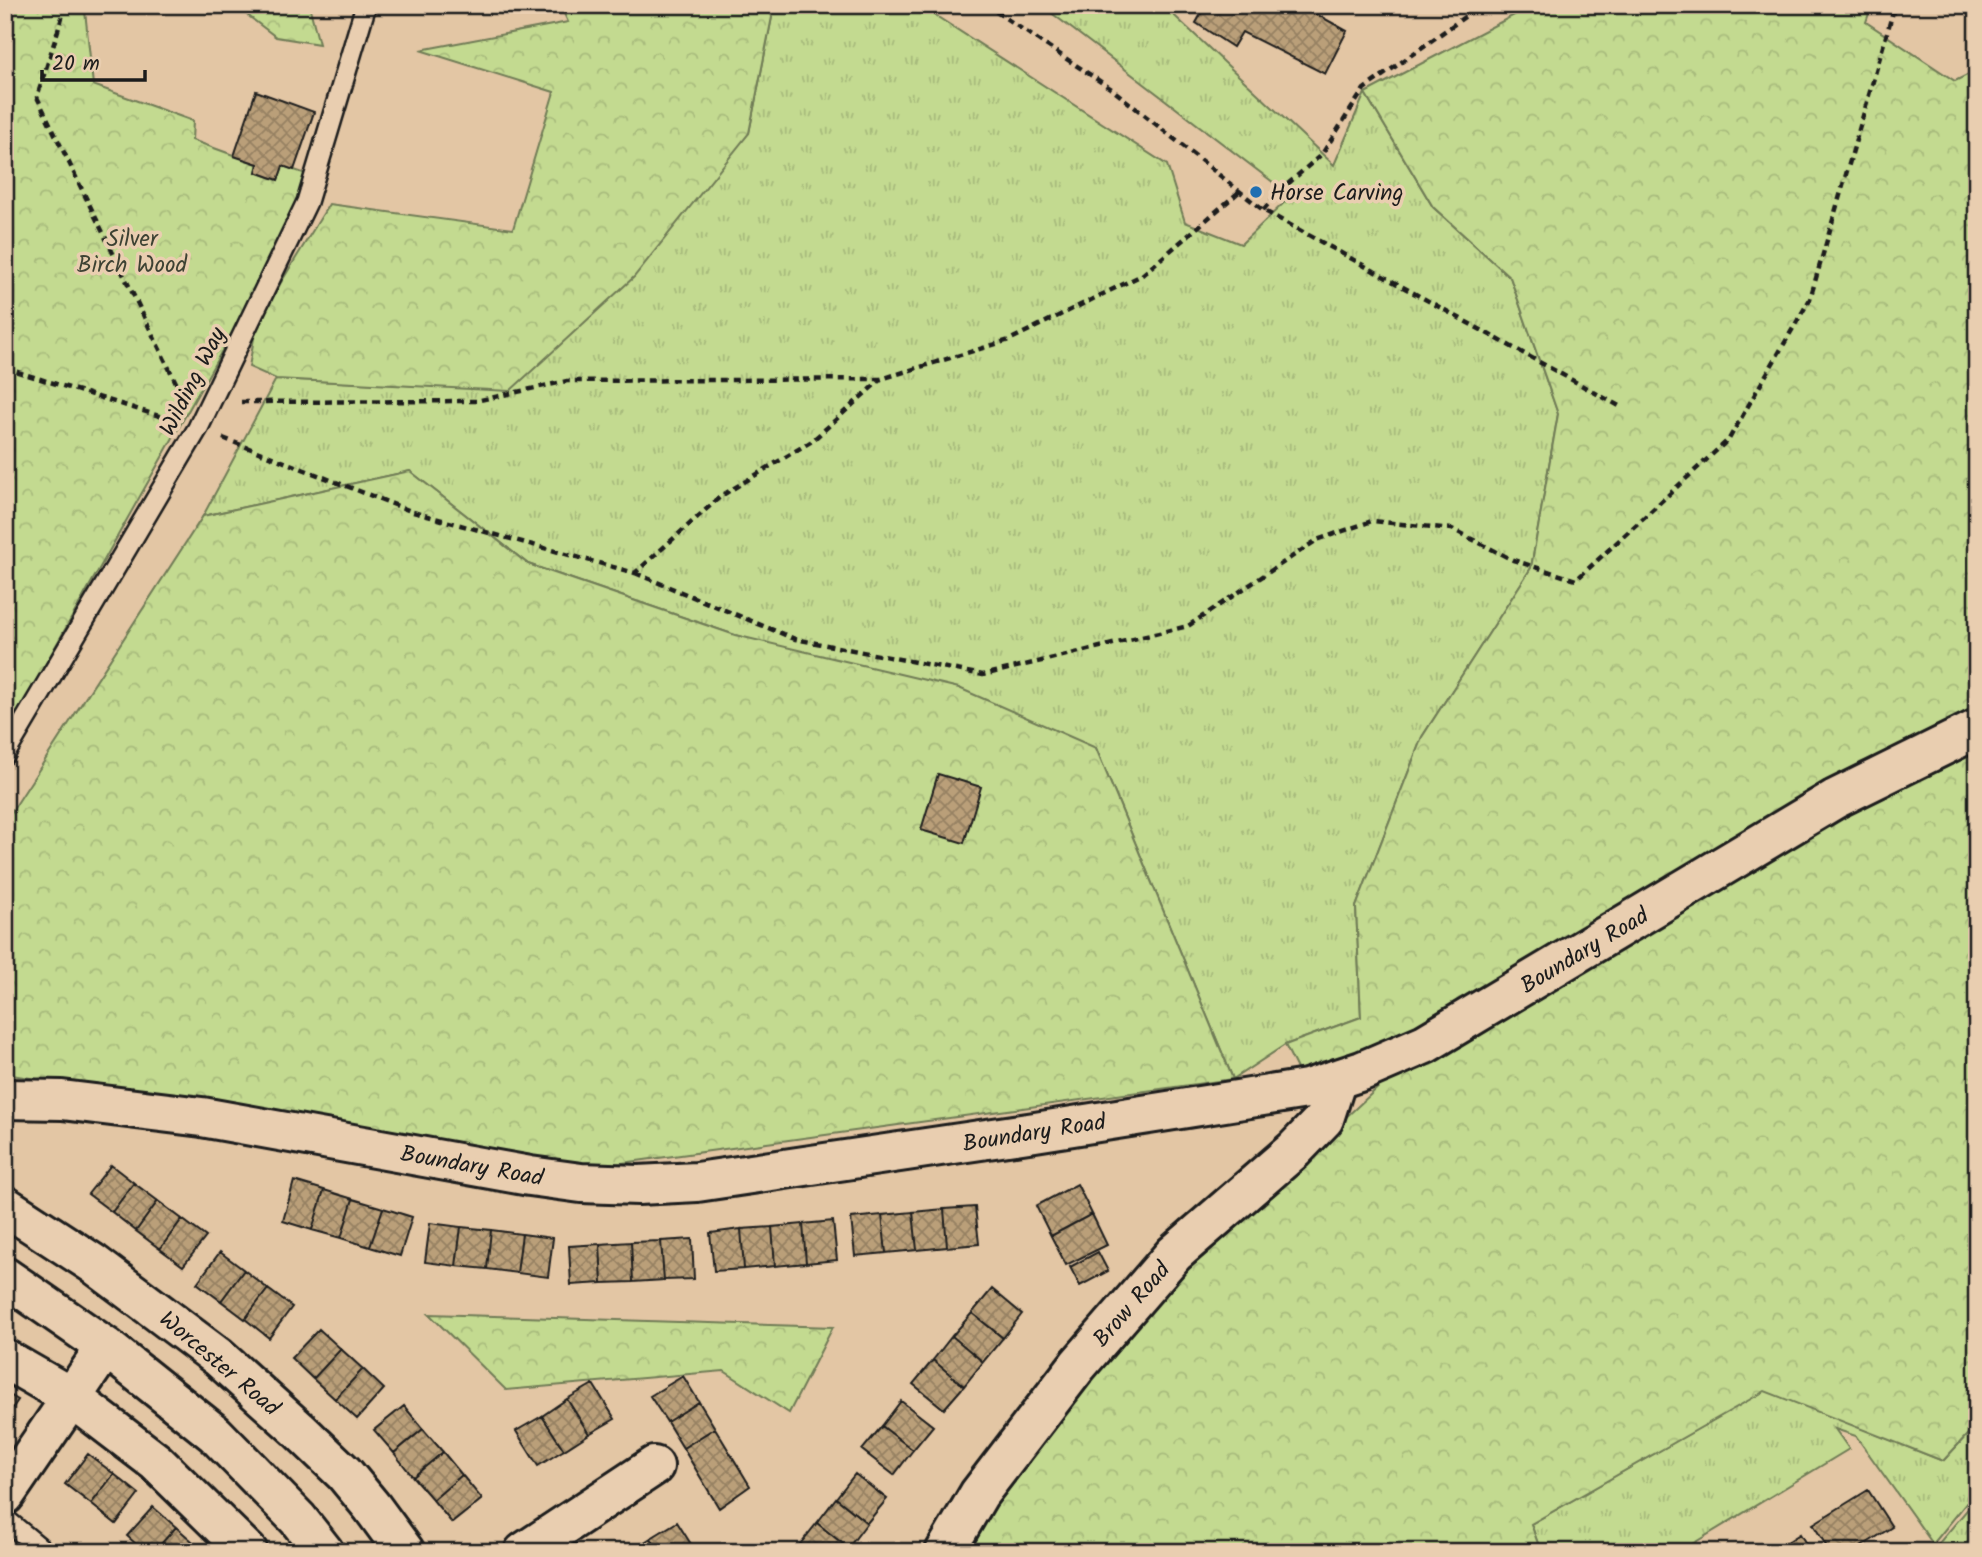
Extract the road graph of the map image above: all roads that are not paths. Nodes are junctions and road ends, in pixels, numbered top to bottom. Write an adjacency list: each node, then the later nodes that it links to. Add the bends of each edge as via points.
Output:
1 (366, 5): 3 (lane, Wilding Way, via 307,202 198,428)
2 (1977, 729): 4 (street, Boundary Road, via 1835,799 1425,1044)
3 (5, 754)
4 (1337, 1079): 5 (street, Boundary Road, via 1307,1089 850,1160 697,1182 638,1185 530,1176 202,1117 62,1100); 19 (street, Brow Road, via 1324,1119 1174,1254 1078,1364 979,1494)
5 (5, 1099)
6 (5, 1206): 17 (street, Worcester Road, via 94,1264 218,1357 344,1473)
7 (5, 1277): 8 (street)
8 (106, 1347): 10 (street); 16 (street, via 215,1434)
9 (5, 1359): 10 (street)
10 (71, 1396): 12 (street); 15 (street, via 156,1462)
11 (654, 1466): 18 (street)
12 (5, 1495)
13 (5, 1519): 14 (lane)
14 (45, 1552)
15 (248, 1552)
16 (324, 1552)
17 (405, 1552)
18 (524, 1552)
19 (945, 1552)

